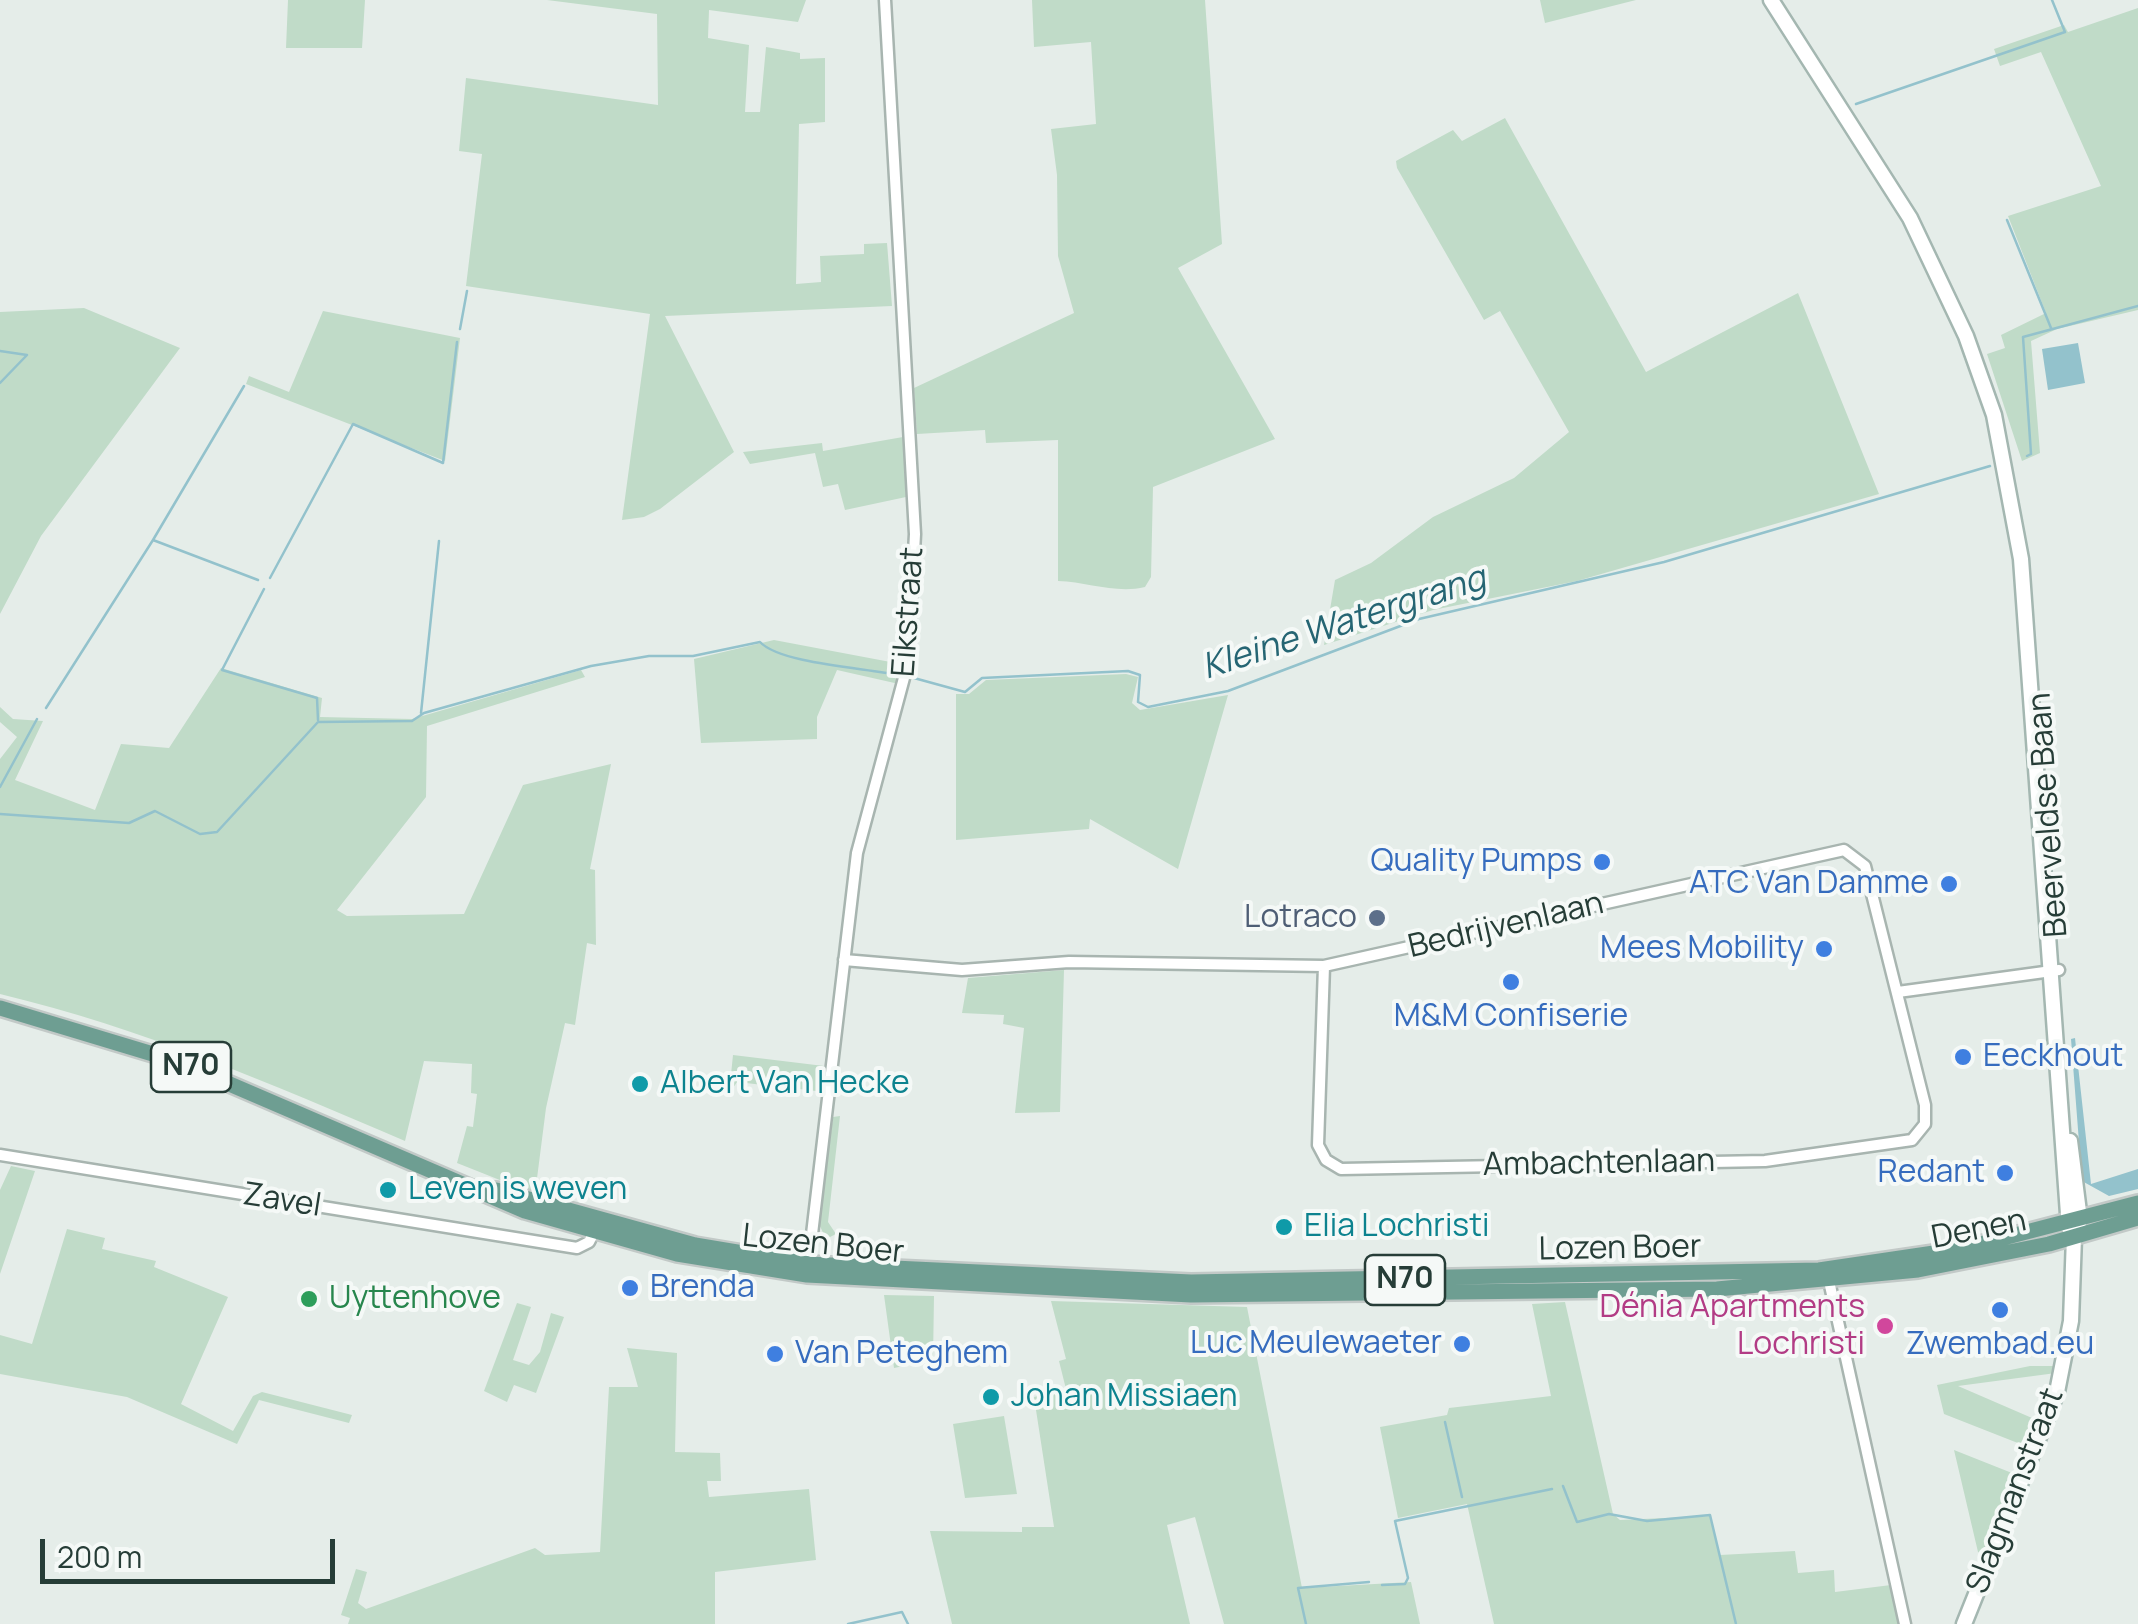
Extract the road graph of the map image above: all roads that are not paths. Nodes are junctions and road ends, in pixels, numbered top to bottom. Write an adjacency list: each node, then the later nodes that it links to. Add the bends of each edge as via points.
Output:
1 (884, 0): 3 (street, Eikstraat, via 915,534 904,686 857,853)
2 (1771, 0): 5 (main road, Beerveldse Baan, via 1910,218 1966,336 1994,415 2022,559)
3 (844, 960): 4 (street, Bedrijvenlaan, via 962,970 1069,962); 15 (street, Eikstraat)
4 (1324, 966): 6 (street, Bedrijvenlaan, via 1844,850 1865,866); 6 (street, Ambachtenlaan, via 1318,1146 1341,1168 1766,1161 1912,1140 1927,1115)
5 (2055, 970): 6 (street); 13 (main road, Beerveldse Baan)
6 (1898, 992)
7 (0, 1008): 11 (main road, N70, via 176,1061 448,1178)
8 (0, 1154): 14 (street, Zavel)
9 (2138, 1203): 13 (main road, Denen / N70)
10 (2138, 1218): 13 (main road, Denen / N70)
11 (575, 1220): 12 (main road, N70); 14 (street)
12 (597, 1227): 14 (street, via 585,1246); 15 (main road, N70)
13 (2074, 1227): 15 (main road, Lozen Boer / N70, via 1892,1260 1718,1276 1191,1282); 16 (main road, Denen / N70, via 1956,1264); 18 (main road, Slagmanstraat, via 2071,1321 2057,1392)
14 (564, 1245)
15 (808, 1270): 16 (main road, Lozen Boer / N70, via 1190,1295 1717,1289)
16 (1829, 1281): 17 (street)
17 (1905, 1624)
18 (1964, 1624)

